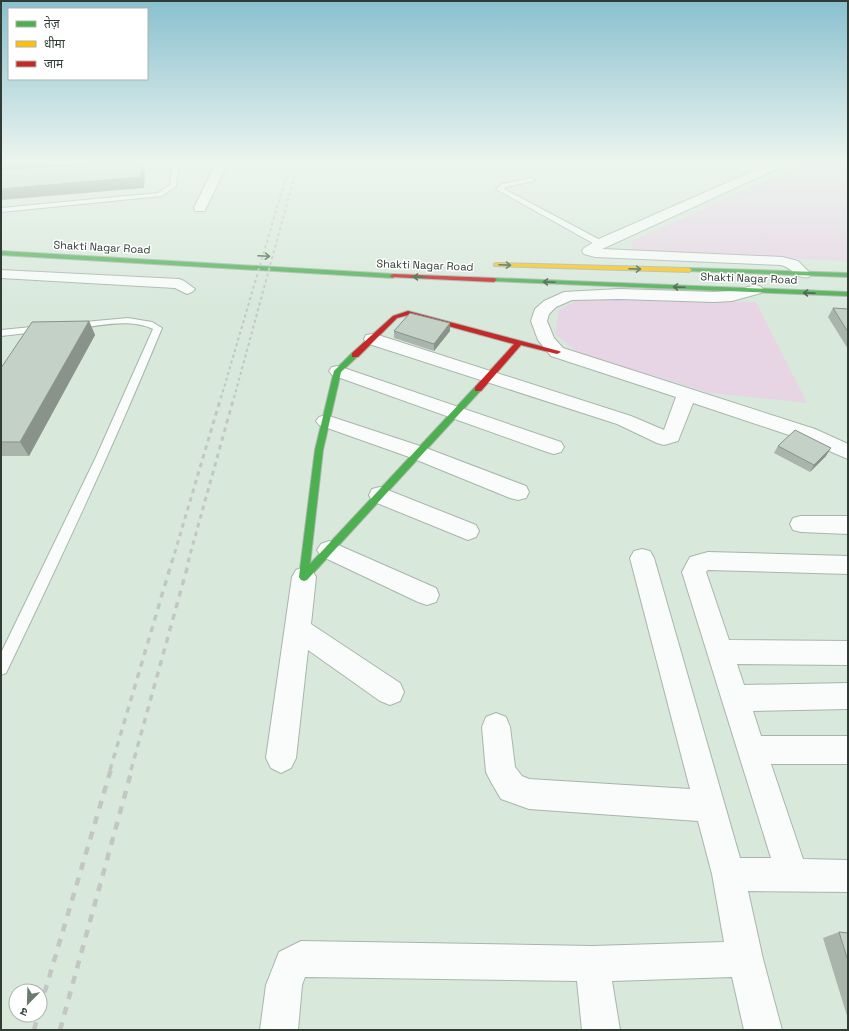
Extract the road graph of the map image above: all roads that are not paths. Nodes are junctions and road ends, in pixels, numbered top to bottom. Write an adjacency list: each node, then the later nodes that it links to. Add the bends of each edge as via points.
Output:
1 (540, 211): 3 (lane)
2 (673, 211): 3 (street)
3 (601, 244): 7 (street, via 590,249 590,252 782,261 793,264)
4 (1, 253): 10 (street, Shakti Nagar Road, one-way to 4, via 337,273)
5 (487, 264): 7 (street, Shakti Nagar Road, one-way to 7)
6 (1, 274): 9 (street, via 179,284)
7 (804, 274): 8 (street, Shakti Nagar Road)
8 (848, 275)
9 (187, 289)
10 (756, 290): 11 (street, Shakti Nagar Road, one-way to 10); 15 (street, via 714,297 569,295 550,304 541,312 538,321 546,340)
11 (848, 294)
12 (1, 333): 37 (lane, via 130,321 158,328 64,538)
13 (372, 338): 14 (street, via 395,317 408,313); 16 (street); 17 (street)
14 (519, 343): 15 (street); 17 (street)
15 (557, 352): 18 (street)
16 (338, 371): 19 (street); 20 (street)
17 (489, 376): 18 (street, via 624,420 664,438 671,436); 19 (street)
18 (687, 394): 22 (street, via 808,434)
19 (456, 413): 21 (street); 23 (street)
20 (326, 421): 23 (street); 32 (street, via 319,450)
21 (554, 447)
22 (848, 452)
23 (419, 454): 24 (street); 25 (street)
24 (518, 492)
25 (380, 495): 28 (street); 29 (street)
26 (801, 524): 27 (street)
27 (848, 526)
28 (468, 531)
29 (329, 550): 32 (street); 33 (street)
30 (642, 558): 45 (street)
31 (848, 565): 35 (street, via 708,561 698,564 694,572)
32 (304, 577): 34 (street)
33 (427, 595)
34 (297, 629): 38 (street); 44 (street)
35 (720, 652): 36 (street); 40 (street)
36 (848, 653)
37 (1, 668)
38 (390, 692)
39 (848, 696): 40 (street)
40 (735, 698): 42 (street)
41 (496, 727): 45 (street, via 501,772 512,788 529,794)
42 (752, 750): 43 (street); 47 (street)
43 (848, 750)
44 (281, 758)
45 (709, 806): 46 (street)
46 (728, 874): 47 (street); 49 (street)
47 (792, 875): 48 (street)
48 (848, 876)
49 (745, 959): 50 (street); 53 (street)
50 (592, 964): 51 (street, via 301,959 291,964 284,985); 52 (street)
51 (279, 1030)
52 (601, 1030)
53 (762, 1030)

